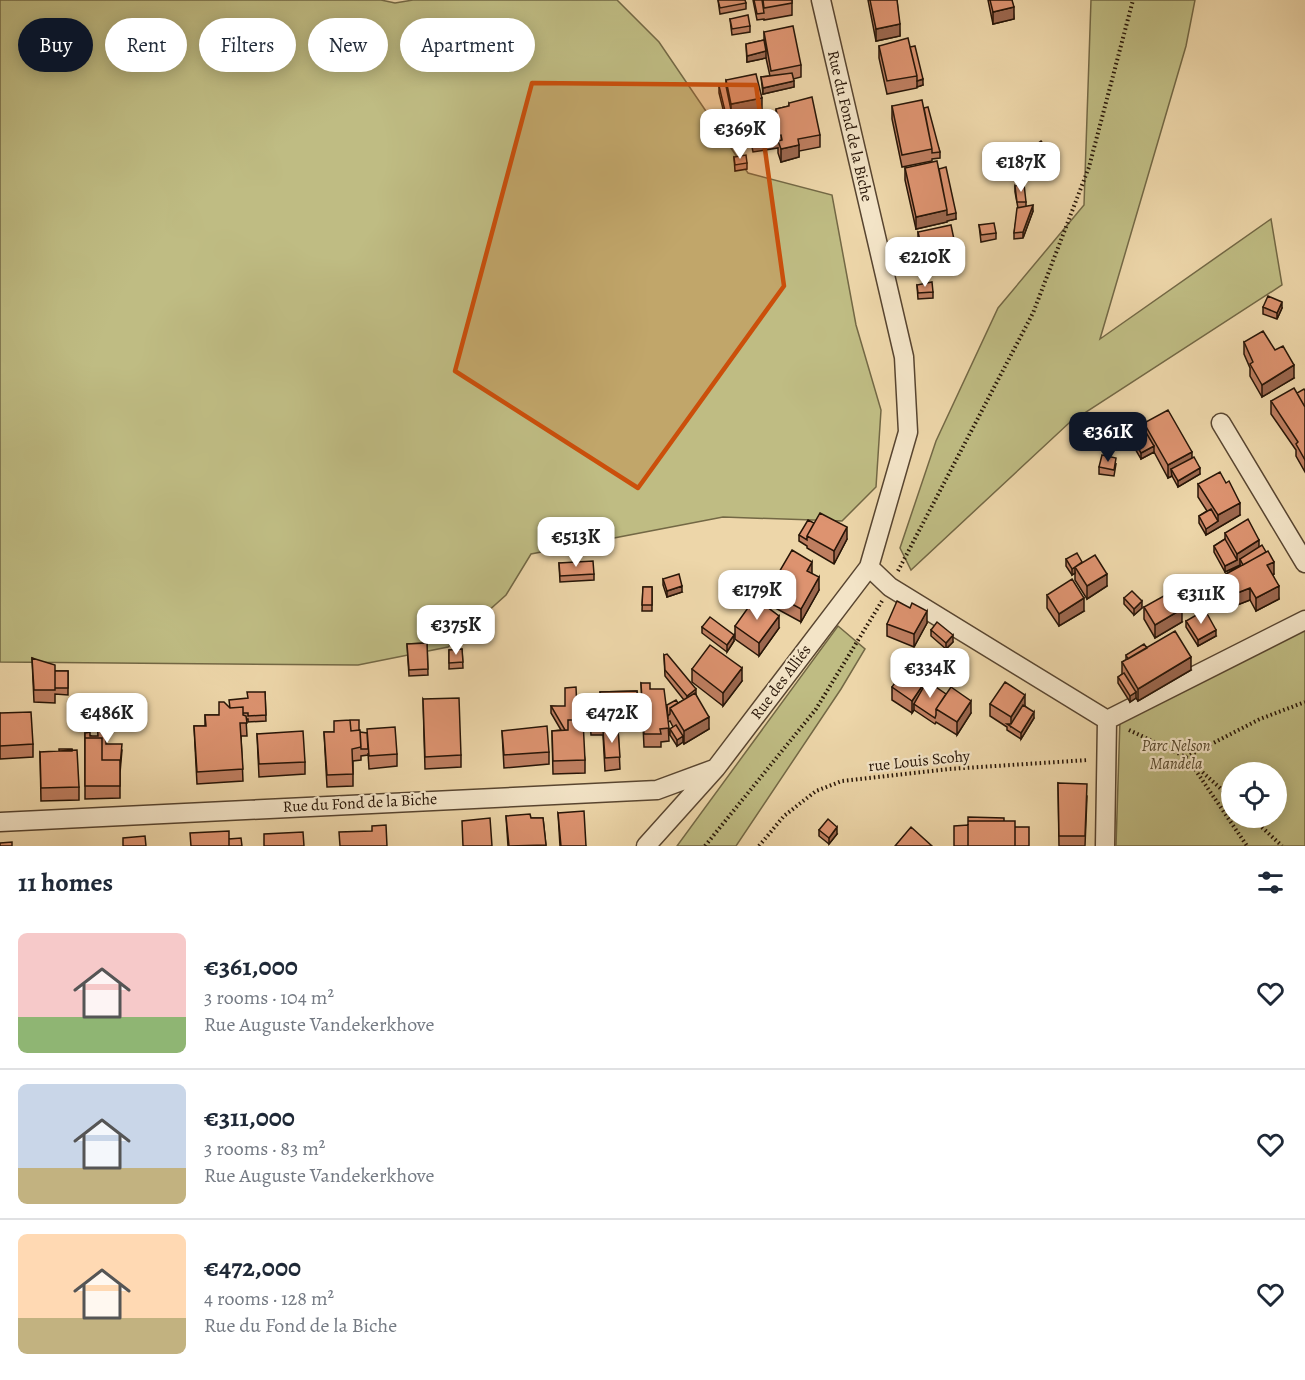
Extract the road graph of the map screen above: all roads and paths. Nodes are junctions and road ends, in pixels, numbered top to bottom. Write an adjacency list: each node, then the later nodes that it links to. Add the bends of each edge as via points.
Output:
1 (821, 0): 5 (street, Rue du Fond de la Biche, via 904,357 908,432)
2 (1133, 0): 6 (path, via 1089,167 1033,313)
3 (1221, 423): 4 (street)
4 (1305, 563)
5 (869, 567): 6 (street); 12 (street, Rue des Alliés)
6 (890, 587): 9 (street); 17 (path, via 816,710)
7 (1305, 620): 9 (street)
8 (1305, 702): 10 (path, via 1260,719)
9 (1107, 720): 10 (path); 11 (street)
10 (1186, 757): 13 (path); 20 (path)
11 (1107, 759): 18 (path, rue Louis Scohy, via 949,769 842,781 808,797 784,816); 19 (street)
12 (716, 768): 14 (street, Rue du Fond de la Biche, via 657,790); 16 (street, Rue des Alliés)
13 (1221, 789)
14 (0, 822)
15 (1263, 828): 21 (path)
16 (646, 846)
17 (705, 846)
18 (759, 846)
19 (1105, 846)
20 (1247, 846)
21 (1282, 846)

